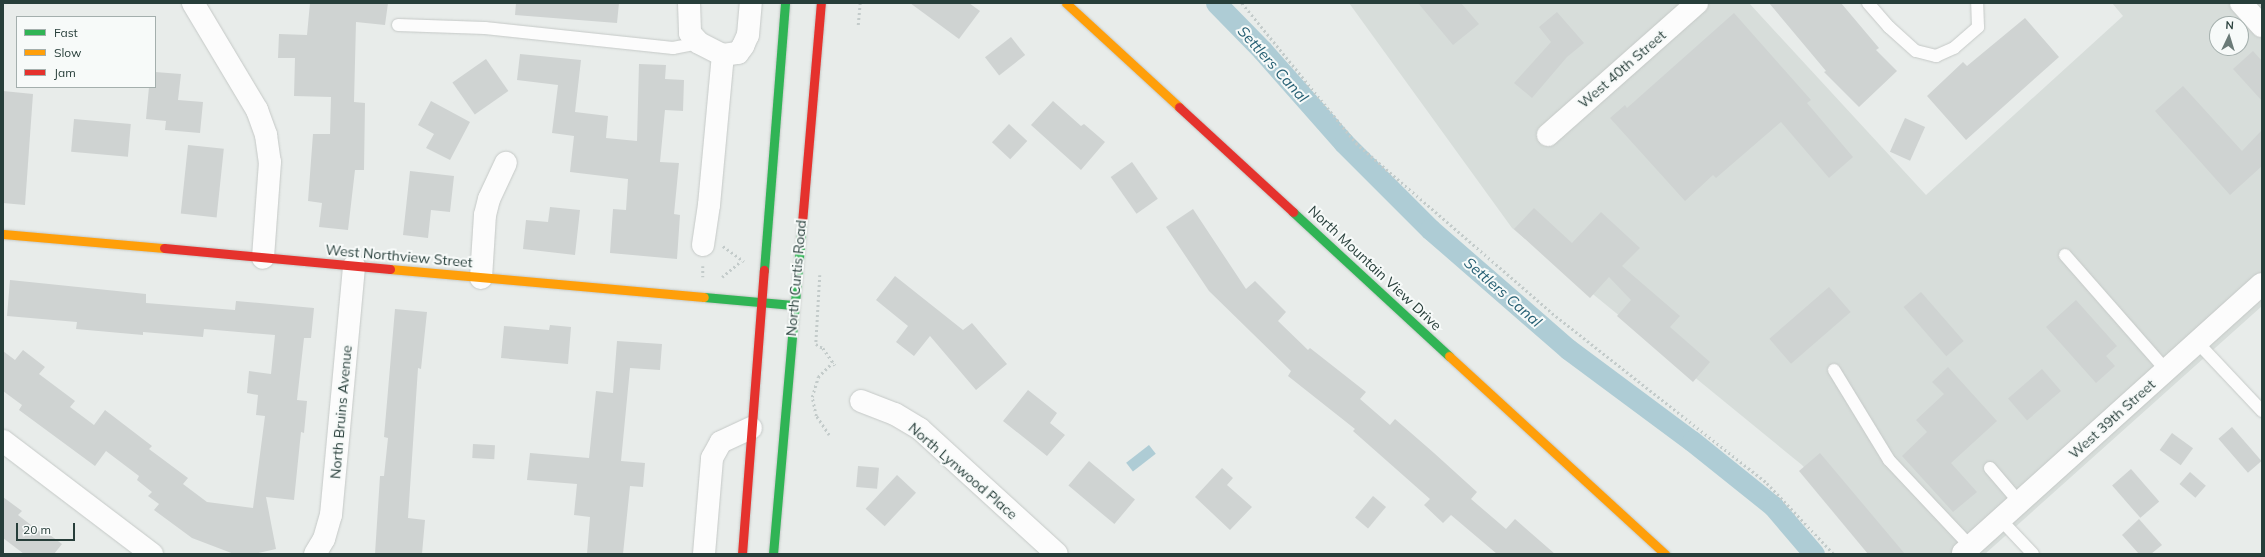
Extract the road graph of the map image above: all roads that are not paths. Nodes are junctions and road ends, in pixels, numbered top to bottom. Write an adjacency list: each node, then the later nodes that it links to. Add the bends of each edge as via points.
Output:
1 (193, 3): 20 (street, via 257,110 266,135 270,162)
2 (689, 3): 13 (street, via 690,33)
3 (751, 3): 14 (street, via 748,35 743,46 738,53)
4 (785, 3): 24 (street)
5 (821, 3): 25 (street, North Curtis Road)
6 (1066, 3): 43 (street, North Mountain View Drive)
7 (1696, 3): 15 (street, West 40th Street)
8 (1868, 3): 9 (lane, via 1889,27 1916,51 1936,56 1954,48 1978,27)
9 (1977, 3)
10 (2241, 3): 12 (street)
11 (398, 25): 13 (lane, via 485,28 673,48)
12 (2262, 26)
13 (699, 43): 14 (street)
14 (723, 55): 18 (street, via 709,205)
15 (1548, 135)
16 (506, 163): 22 (street, via 488,204)
17 (3, 234): 20 (street, West Northview Street)
18 (710, 243)
19 (2065, 255): 28 (lane)
20 (263, 258): 21 (street, West Northview Street)
21 (354, 266): 22 (street, West Northview Street); 38 (street, North Bruins Avenue, via 331,515 324,540)
22 (481, 278): 24 (street, West Northview Street)
23 (2262, 284): 26 (street, West 39th Street)
24 (762, 303): 25 (street, West Northview Street); 31 (street)
25 (793, 305): 41 (street, North Curtis Road)
26 (2198, 342): 28 (street, West 39th Street); 30 (lane)
27 (1834, 370): 36 (lane, via 1889,460)
28 (2166, 370): 34 (street, West 39th Street)
29 (861, 401): 42 (street, North Lynwood Place, via 895,414 920,429)
30 (2262, 411)
31 (751, 428): 39 (street, via 721,442 712,458); 40 (street)
32 (3, 441): 37 (street)
33 (1990, 468): 34 (lane)
34 (2019, 502): 35 (street, West 39th Street)
35 (2000, 519): 36 (street, West 39th Street); 44 (lane)
36 (1966, 550)
37 (152, 554)
38 (315, 554)
39 (704, 554)
40 (742, 554)
41 (773, 554)
42 (1057, 554)
43 (1665, 554)
44 (2033, 554)

